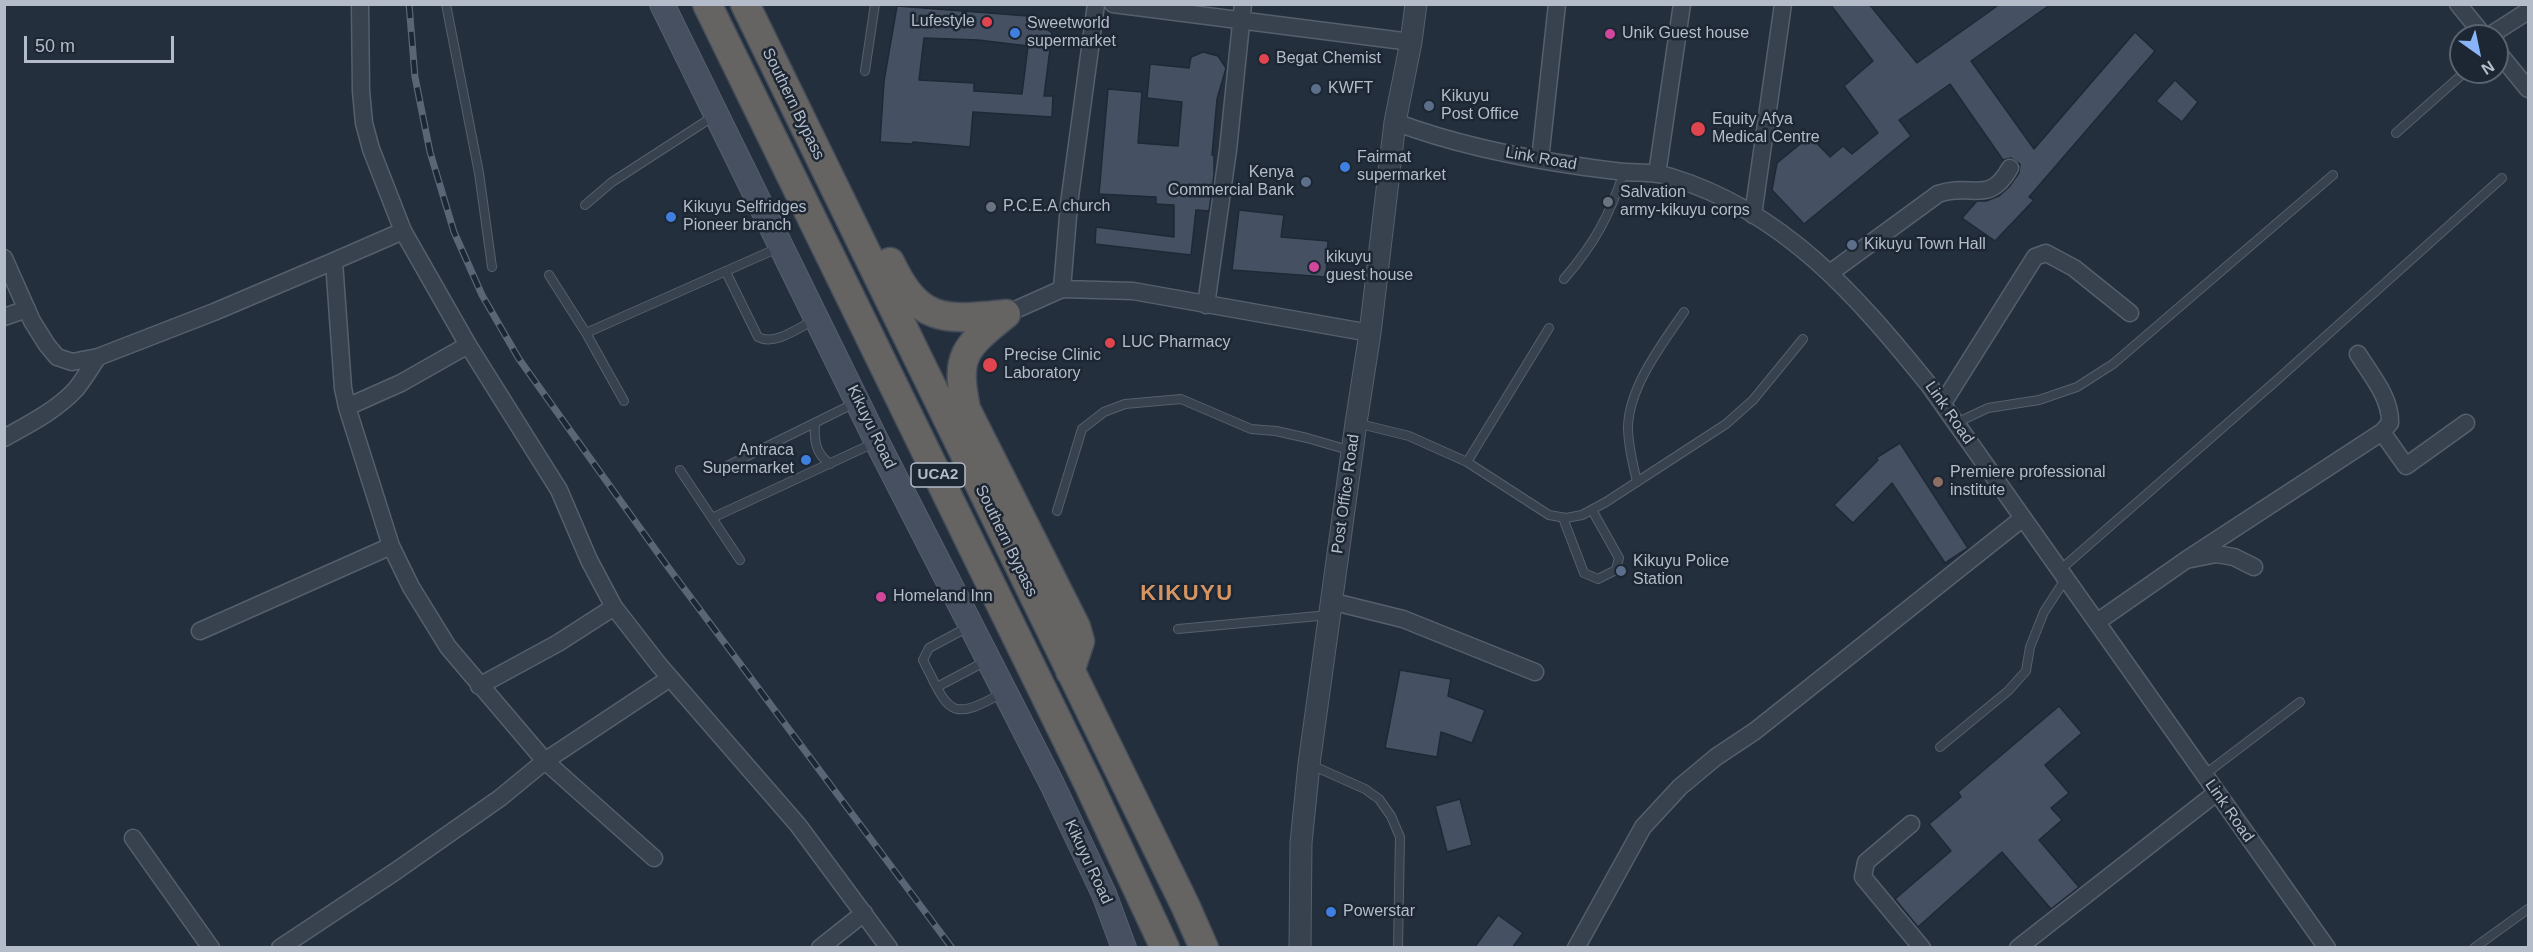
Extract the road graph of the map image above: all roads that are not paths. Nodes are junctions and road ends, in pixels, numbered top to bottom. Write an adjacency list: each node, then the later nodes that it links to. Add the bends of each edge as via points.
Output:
1 (360, 4): 35 (street, via 364,123)
2 (446, 4): 39 (lane, via 479,173)
3 (662, 4): 24 (main road, Kikuyu Road)
4 (707, 4): 115 (highway, Southern Bypass / UCA2)
5 (745, 4): 23 (highway, Southern Bypass / UCA2)
6 (875, 4): 20 (lane)
7 (1096, 4): 44 (street, via 1069,204)
8 (1113, 4): 15 (street)
9 (1416, 4): 18 (street, Post Office Road)
10 (1557, 4): 27 (street)
11 (1682, 4): 30 (street)
12 (1783, 4): 34 (street)
13 (2458, 4): 16 (street)
14 (2529, 11): 17 (street)
15 (1241, 13): 18 (street); 45 (street, via 1228,150)
16 (2474, 24)
17 (2508, 24)
18 (1411, 42): 25 (street, Post Office Road)
19 (2509, 65): 22 (street)
20 (865, 71)
21 (2451, 84): 26 (lane)
22 (2529, 89)
23 (794, 105): 49 (highway, via 820,122 834,142 897,278 920,308 957,318); 93 (highway, Southern Bypass / UCA2)
24 (717, 114): 33 (lane, via 612,182); 36 (main road, Kikuyu Road)
25 (1395, 122): 27 (street, Link Road, via 1427,134); 54 (street, Post Office Road)
26 (2396, 133)
27 (1540, 160): 29 (street, Link Road)
28 (2010, 168): 41 (street, via 2001,184 1988,190 1952,189 1938,194)
29 (1623, 172): 30 (street, Link Road); 43 (lane, via 1613,204 1590,248)
30 (1657, 174): 34 (street, Link Road, via 1727,199)
31 (2333, 175): 65 (lane, via 2113,364 2077,387 1988,408)
32 (2502, 178): 85 (lane)
33 (585, 205)
34 (1753, 215): 41 (street, Link Road, via 1789,237)
35 (403, 231): 38 (street); 56 (street)
36 (782, 247): 40 (lane); 51 (main road, Kikuyu Road)
37 (4, 258): 46 (street)
38 (334, 261): 58 (street); 62 (street)
39 (492, 267)
40 (726, 272): 51 (lane, via 758,337 765,341); 53 (lane)
41 (1830, 273): 61 (street, Link Road, via 1878,321)
42 (549, 275): 53 (lane)
43 (1563, 279)
44 (1062, 289): 45 (street, via 1133,291); 49 (street)
45 (1206, 305): 54 (street)
46 (27, 309): 50 (street); 58 (street, via 57,357 72,362)
47 (1684, 312): 75 (lane, via 1654,355 1636,393 1628,425)
48 (2130, 313): 61 (street, via 2074,268 2046,253 2035,257)
49 (1006, 314): 93 (highway, via 973,344 961,366 960,380 971,418 1076,627 1080,641)
50 (4, 317)
51 (818, 319): 60 (main road, Kikuyu Road)
52 (1549, 328): 71 (lane)
53 (586, 333): 59 (lane)
54 (1370, 333): 64 (street, Post Office Road)
55 (1803, 339): 75 (lane, via 1753,400 1726,424)
56 (468, 345): 62 (street, via 401,383); 86 (street, via 559,490)
57 (2358, 354): 67 (street, via 2391,413 2390,423)
58 (98, 357): 68 (street, via 62,401)
59 (624, 401)
60 (858, 401): 63 (lane); 69 (main road, Kikuyu Road)
61 (1943, 403): 65 (street, Link Road)
62 (347, 407): 81 (street)
63 (815, 423): 72 (lane, via 815,444); 73 (lane)
64 (1356, 423): 70 (street, Post Office Road); 71 (lane, via 1409,436)
65 (1956, 423): 80 (street, Link Road)
66 (2466, 423): 67 (street, via 2406,466)
67 (2382, 432): 83 (street)
68 (4, 438)
69 (877, 442): 72 (lane); 89 (main road, Kikuyu Road)
70 (1353, 451): 77 (lane, via 1276,431 1251,429 1181,399 1125,404 1104,412 1082,429); 87 (street, Post Office Road)
71 (1467, 462): 79 (lane, via 1549,515)
72 (830, 464): 78 (lane)
73 (721, 469)
74 (680, 470): 78 (lane)
75 (1637, 482): 76 (lane)
76 (1592, 510): 79 (lane); 79 (lane, via 1619,558 1616,570 1598,579 1584,573)
77 (1057, 511)
78 (712, 518): 82 (lane)
79 (1563, 518)
80 (2023, 518): 85 (street, Link Road); 119 (street, via 1680,787 1643,827)
81 (391, 546): 91 (street); 96 (street, via 448,647)
82 (740, 560)
83 (2186, 561): 84 (street, via 2216,554); 88 (street)
84 (2254, 567)
85 (2063, 574): 88 (street, Link Road); 100 (lane, via 2030,647 2026,671 2000,699)
86 (614, 607): 95 (street); 96 (street)
87 (1330, 608): 90 (lane); 94 (street, via 1403,620); 102 (street, Post Office Road)
88 (2097, 622): 103 (street, Link Road)
89 (970, 625): 92 (main road, Kikuyu Road); 97 (lane, via 925,653 923,660)
90 (1178, 629)
91 (200, 631)
92 (988, 660): 97 (lane); 98 (main road, Kikuyu Road)
93 (1070, 670): 116 (highway, Southern Bypass / UCA2)
94 (1535, 672)
95 (670, 678): 101 (street); 109 (street, via 776,797)
96 (479, 686): 101 (street)
97 (937, 687): 98 (lane, via 944,700 959,710 973,709)
98 (1004, 691): 114 (main road, Kikuyu Road, via 1084,851)
99 (2300, 702): 103 (lane)
100 (1940, 747)
101 (545, 761): 107 (street); 111 (street, via 491,804)
102 (1309, 764): 117 (street, Post Office Road, via 1301,843); 118 (lane, via 1365,789 1379,799 1391,816 1400,837)
103 (2204, 775): 104 (street, Link Road)
104 (2216, 793): 121 (street); 122 (street, Link Road)
105 (1911, 824): 120 (street, via 1862,869 1863,877)
106 (133, 838): 110 (street)
107 (654, 858)
108 (2529, 909): 123 (lane)
109 (864, 913): 112 (street); 113 (street)
110 (211, 948)
111 (280, 948)
112 (820, 948)
113 (889, 948)
114 (1124, 948)
115 (1165, 948)
116 (1204, 948)
117 (1300, 948)
118 (1398, 948)
119 (1576, 948)
120 (1922, 948)
121 (2018, 948)
122 (2327, 948)
123 (2474, 948)

